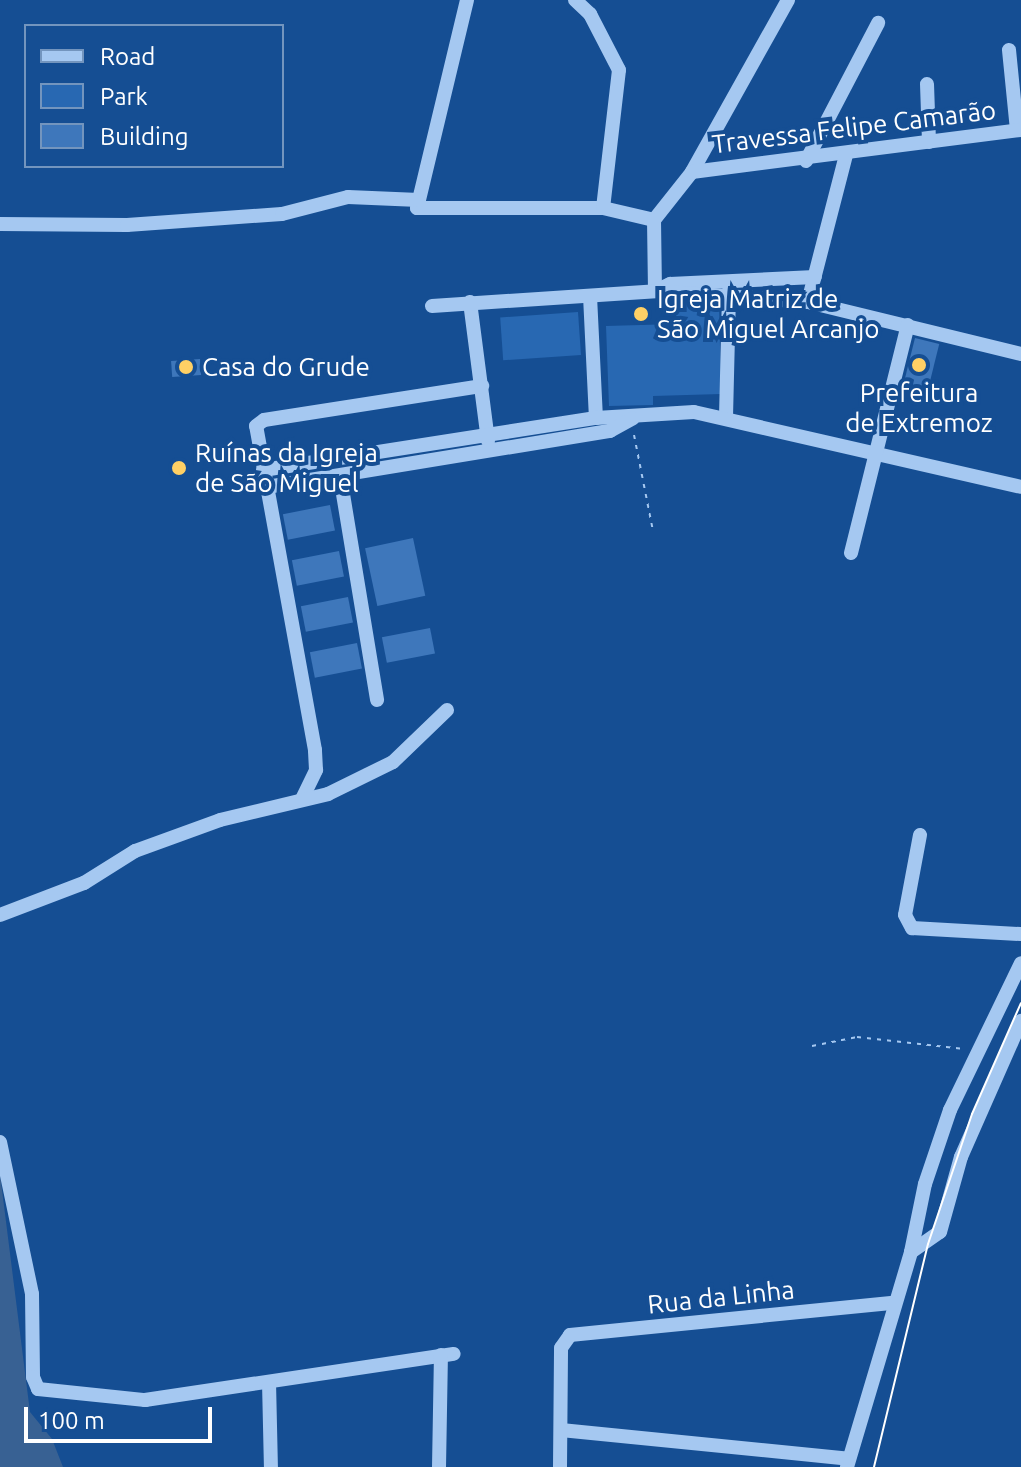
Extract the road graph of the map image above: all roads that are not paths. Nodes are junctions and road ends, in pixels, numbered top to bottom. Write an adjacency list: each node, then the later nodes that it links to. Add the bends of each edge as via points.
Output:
1 (467, 0): 12 (street)
2 (575, 0): 13 (street, via 590,14 619,70)
3 (788, 0): 11 (street)
4 (878, 23): 10 (street)
5 (1009, 50): 7 (street)
6 (927, 84): 8 (street)
7 (1019, 130): 8 (street, Travessa Felipe Camarão)
8 (929, 142): 9 (street, Travessa Felipe Camarão)
9 (846, 155): 10 (street, Travessa Felipe Camarão); 16 (street)
10 (806, 161): 11 (street, Travessa Felipe Camarão)
11 (692, 172): 14 (street)
12 (419, 200): 13 (street, via 417,208); 15 (street, via 348,197 282,214 127,225)
13 (603, 208): 14 (street)
14 (654, 220): 18 (street)
15 (0, 224)
16 (815, 277): 17 (street); 21 (street)
17 (729, 288): 18 (street); 21 (street); 26 (street)
18 (655, 291): 19 (street)
19 (590, 296): 20 (street); 27 (street)
20 (470, 302): 22 (street); 25 (street)
21 (808, 302): 23 (street)
22 (432, 306)
23 (908, 325): 24 (street); 31 (street)
24 (1021, 354)
25 (482, 386): 29 (street); 32 (street, via 264,420 255,430)
26 (726, 417): 28 (street, via 673,412); 31 (street)
27 (596, 418): 28 (street); 29 (street)
28 (633, 418): 30 (street, via 610,431)
29 (488, 433): 30 (street); 32 (street)
30 (490, 453): 33 (street)
31 (875, 454): 35 (street); 36 (street)
32 (263, 470): 34 (street)
33 (340, 476): 34 (street); 37 (street)
34 (267, 487): 39 (street, via 315,750 316,770)
35 (1021, 487)
36 (851, 553)
37 (377, 700)
38 (447, 710): 39 (street, via 393,762 328,794)
39 (303, 797): 41 (street, via 135,851 84,883)
40 (920, 835): 42 (street, via 905,915 912,928)
41 (0, 915)
42 (1021, 934)
43 (1021, 963): 46 (street, via 977,1050 925,1184)
44 (1021, 1021): 46 (street, via 961,1157 940,1232)
45 (0, 1142): 48 (street, via 32,1294 33,1377 38,1389 145,1400)
46 (911, 1252): 47 (street)
47 (893, 1303): 49 (street, Rua da Linha, via 570,1335 561,1348); 50 (street)
48 (269, 1382): 51 (street); 52 (street, via 448,1354)
49 (561, 1430): 50 (street); 53 (street)
50 (848, 1463)
51 (271, 1467)
52 (439, 1467)
53 (560, 1467)

